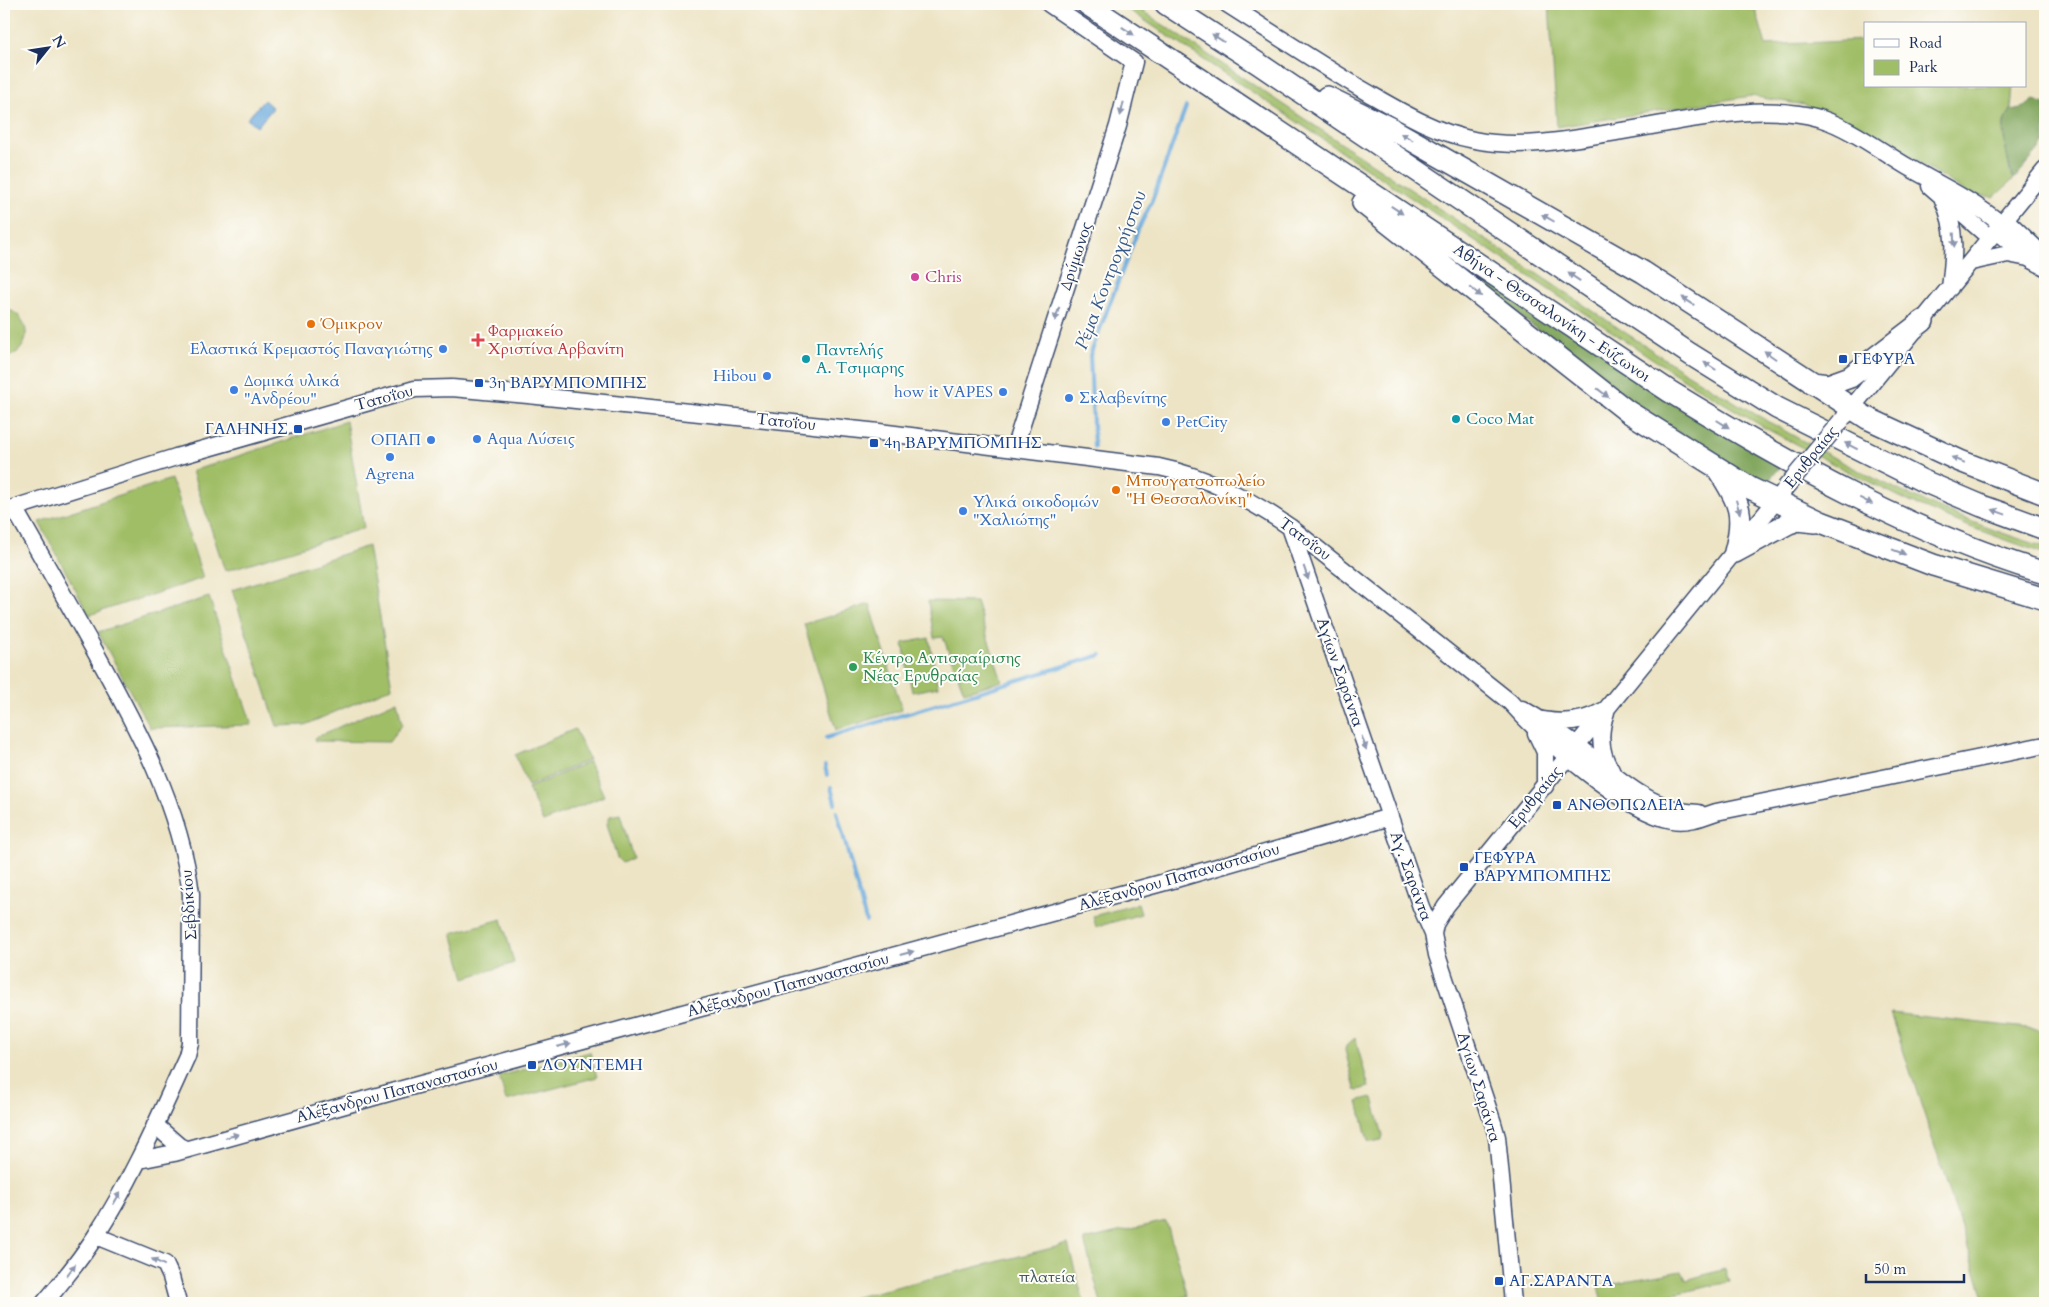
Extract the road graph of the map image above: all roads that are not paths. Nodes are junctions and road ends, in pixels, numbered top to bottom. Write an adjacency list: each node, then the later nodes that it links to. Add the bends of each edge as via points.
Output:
1 (1050, 4): 18 (main road, Δρύμωνος, one-way to 18, via 1134,62 1118,126)
2 (1087, 4): 6 (highway, Αθήνα - Θεσσαλονίκη - Εύζωνοι, one-way to 6)
3 (1166, 4): 5 (highway, one-way to 3)
4 (1227, 4): 7 (main road, via 1402,112 1473,140 1502,144 1551,142 1768,111 1819,118)
5 (1259, 64): 16 (highway, one-way to 5, via 1642,272 1392,128); 25 (highway, one-way to 5, via 1921,480 1777,408 1596,292)
6 (1269, 125): 19 (highway, one-way to 19, via 1290,145 1627,411); 27 (highway, Αθήνα - Θεσσαλονίκη - Εύζωνοι, one-way to 27, via 1757,445 1903,518)
7 (1907, 166): 9 (main road); 10 (main road, via 1960,195)
8 (2045, 170): 10 (main road, Ερυθραίας)
9 (1939, 194): 10 (main road); 14 (main road, one-way to 14, via 1953,231)
10 (1998, 228): 11 (main road); 12 (main road, Ερυθραίας)
11 (2038, 258): 12 (main road, via 2008,254); 13 (main road)
12 (1971, 262): 14 (main road, Ερυθραίας)
13 (2045, 267)
14 (1950, 288): 15 (main road, Ερυθραίας)
15 (1923, 321): 16 (highway, via 1850,377 1828,386); 17 (main road, Ερυθραίας)
16 (1804, 378): 17 (highway)
17 (1846, 415): 20 (highway, one-way to 17); 21 (main road, Ερυθραίας, bridge)
18 (1014, 449): 22 (main road, Τατοΐου, via 528,395 429,388 415,389 176,457); 24 (main road, Τατοΐου, via 1177,470 1231,491)
19 (1716, 467): 21 (highway); 26 (highway, one-way to 26, via 1732,490 1742,522)
20 (2045, 494)
21 (1780, 495): 23 (highway); 26 (main road, Ερυθραίας)
22 (9, 509): 38 (main road, Σεβδικίου, via 118,694 153,762 171,808 188,872 191,894 190,1043)
23 (1821, 522): 26 (highway, via 1789,523); 28 (highway, one-way to 28, via 1933,565)
24 (1290, 527): 30 (main road, Τατοΐου); 36 (main road, Αγίων Σαράντα, one-way to 36)
25 (2045, 529)
26 (1735, 552): 29 (main road, Ερυθραίας)
27 (2045, 573)
28 (2045, 600)
29 (1607, 709): 30 (main road, via 1576,721); 32 (main road, Ερυθραίας); 33 (main road, via 1602,751)
30 (1538, 724): 32 (main road, Τατοΐου); 34 (main road, via 1545,752)
31 (2045, 745): 35 (main road, Ερυθραίας)
32 (1573, 751): 33 (main road, Ερυθραίας); 34 (main road, Ερυθραίας); 35 (main road, Ερυθραίας, via 1611,790 1650,814 1688,820)
33 (1614, 776): 35 (main road, Ερυθραίας, via 1658,803 1696,813)
34 (1545, 786): 37 (main road, Ερυθραίας, via 1446,906)
35 (1716, 812)
36 (1390, 817): 37 (main road, Αγ. Σαράντα); 39 (main road, Αλέξανδρου Παπαναστασίου, one-way to 36, via 999,928)
37 (1433, 934): 44 (main road, Αγίων Σαράντα, via 1497,1137)
38 (155, 1125): 39 (main road); 40 (main road, Σεβδικίου)
39 (185, 1149): 40 (main road, Αλέξανδρου Παπαναστασίου)
40 (139, 1160): 41 (main road, Σεβδικίου, one-way to 40)
41 (96, 1236): 42 (main road, Σεβδικίου, one-way to 41); 43 (main road, one-way to 41, via 172,1277 164,1264)
42 (44, 1303)
43 (178, 1303)
44 (1513, 1303)

